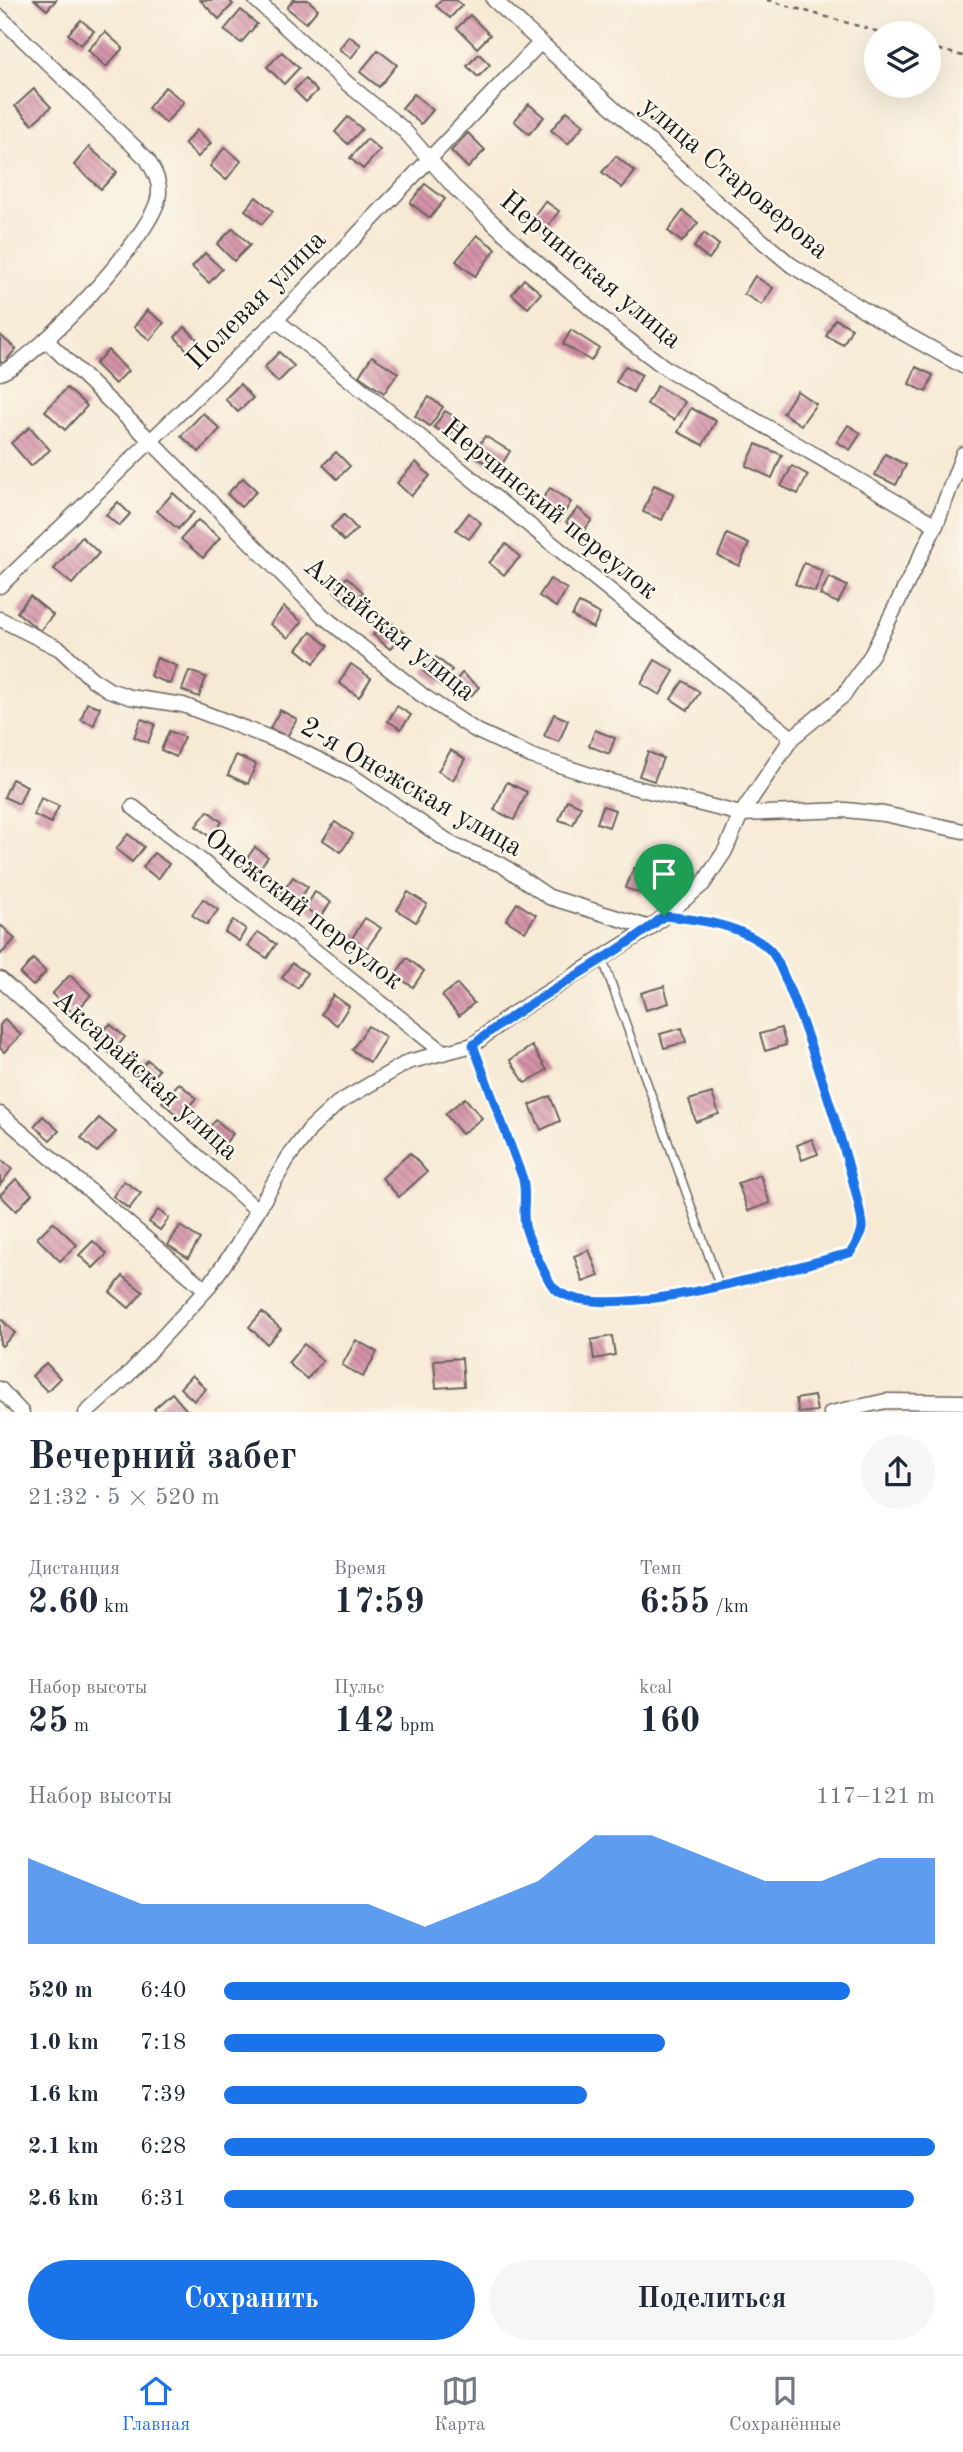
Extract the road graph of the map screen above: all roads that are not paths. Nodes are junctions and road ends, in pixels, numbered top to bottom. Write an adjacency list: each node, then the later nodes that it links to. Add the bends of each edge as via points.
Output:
1 (256, 0): 5 (street, Нерчинская улица)
2 (494, 0): 4 (street, улица Староверова)
3 (0, 17): 7 (street, via 147,159 158,178 159,199 125,255)
4 (540, 43): 5 (street, Полевая улица); 8 (street, улица Староверова, via 791,265)
5 (430, 156): 6 (street, Полевая улица); 12 (street, Нерчинская улица, via 454,187 528,255 667,369)
6 (276, 320): 10 (street, Полевая улица); 15 (street, Нерчинский переулок)
7 (46, 340): 9 (street, via 12,369); 10 (street, Алтайская улица)
8 (963, 366)
9 (0, 373)
10 (151, 441): 13 (street, Полевая улица); 17 (street, Алтайская улица, via 323,616 422,695 475,730 609,781)
11 (963, 454): 12 (street)
12 (936, 525): 15 (street, via 872,654 844,695)
13 (0, 586)
14 (0, 619): 20 (street, 2-я Онежская улица, via 60,649 109,690 194,708 286,744 352,776 455,846 502,865 549,897)
15 (792, 738): 17 (street)
16 (133, 807): 24 (street, Онежский переулок)
17 (741, 814): 18 (street, Алтайская улица, via 846,810); 19 (street, via 725,851 703,884)
18 (963, 831)
19 (664, 916): 20 (street); 27 (lane, via 732,928 770,950 790,987 847,1158 862,1228 850,1253)
20 (650, 928): 21 (street)
21 (603, 960): 23 (street, via 508,1017); 27 (lane)
22 (0, 979): 26 (street, Аксарайская улица)
23 (473, 1045): 24 (street); 27 (lane, via 523,1179 525,1227 554,1288 598,1304 653,1300)
24 (442, 1051): 26 (street, via 408,1062 338,1103 288,1158)
25 (0, 1114): 28 (street)
26 (257, 1210): 28 (street)
27 (719, 1284)
28 (206, 1290): 32 (street, via 126,1377)
29 (0, 1389): 31 (street)
30 (963, 1402): 33 (street, via 886,1401)
31 (22, 1412)
32 (86, 1412)
33 (831, 1412)

